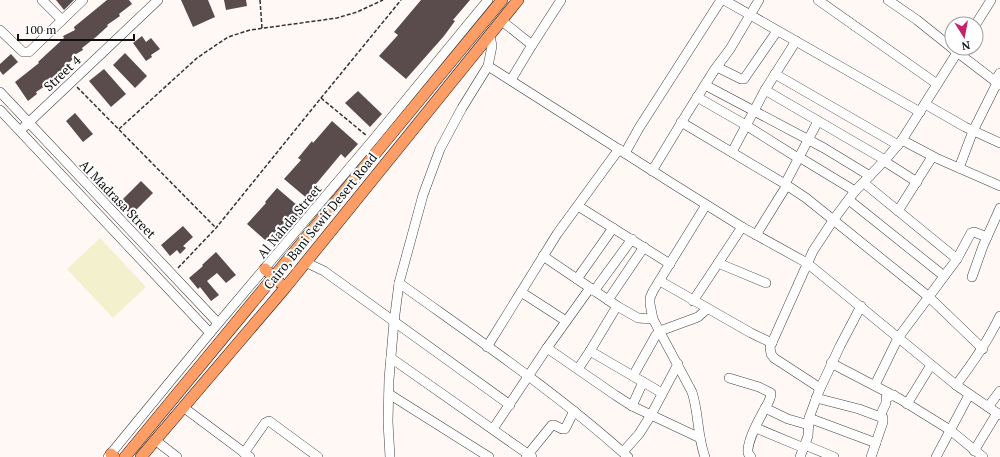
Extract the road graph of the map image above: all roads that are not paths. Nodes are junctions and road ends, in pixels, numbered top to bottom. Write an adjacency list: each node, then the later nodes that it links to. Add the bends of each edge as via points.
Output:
1 (42, 0): 15 (street)
2 (83, 0): 15 (street)
3 (158, 0): 41 (street, Street 4)
4 (488, 0): 79 (street, Al Nahda Street)
5 (502, 0): 81 (main road, Cairo, Bani Sewif Desert Road)
6 (518, 0): 16 (main road, Cairo, Bani Sewif Desert Road)
7 (561, 0): 22 (street)
8 (723, 0): 13 (street); 48 (street)
9 (759, 0): 13 (street)
10 (819, 0): 32 (street)
11 (888, 0): 21 (street)
12 (991, 0): 14 (street)
13 (750, 15): 18 (street); 26 (street)
14 (981, 16)
15 (62, 20): 17 (street, via 29,52 23,52)
16 (502, 21): 19 (main road, Cairo, Bani Sewif Desert Road); 22 (street)
17 (0, 30)
18 (777, 30): 20 (street); 26 (street, via 744,79)
19 (490, 36): 25 (street, via 492,46); 75 (main road, Cairo, Bani Sewif Desert Road)
20 (796, 41): 28 (street); 36 (street)
21 (944, 41)
22 (532, 45): 29 (street)
23 (951, 56): 32 (street)
24 (964, 56): 30 (street)
25 (488, 66): 29 (street); 85 (street, via 440,149 423,195)
26 (717, 67): 31 (street)
27 (1000, 73): 30 (street)
28 (775, 74): 33 (street); 46 (street)
29 (511, 80): 48 (street)
30 (997, 83): 44 (street)
31 (705, 84): 35 (street); 38 (street)
32 (937, 84): 36 (street)
33 (765, 90): 38 (street); 39 (street)
34 (0, 92): 41 (street, Al Madrasa Street)
35 (697, 97): 40 (street); 42 (street)
36 (923, 108): 44 (street); 46 (street)
37 (0, 110): 43 (street, Al Madrasa Street)
38 (754, 111): 42 (street); 45 (street)
39 (818, 121): 45 (street); 52 (street)
40 (682, 122): 49 (street); 54 (street)
41 (28, 123): 43 (street, Street 4); 100 (street, Al Madrasa Street)
42 (746, 125): 49 (street); 50 (street)
43 (19, 131): 102 (street, Al Madrasa Street)
44 (973, 131): 47 (street); 53 (street)
45 (808, 140): 50 (street); 55 (street)
46 (900, 142): 51 (street); 52 (street)
47 (1000, 143)
48 (622, 151): 54 (street); 62 (street)
49 (732, 152): 57 (street)
50 (798, 157): 57 (street); 59 (street)
51 (932, 157): 53 (street); 56 (street)
52 (885, 160): 55 (street); 56 (street)
53 (959, 168): 58 (street)
54 (652, 171): 61 (street)
55 (867, 180): 59 (street); 64 (street)
56 (917, 182): 64 (street)
57 (786, 184): 65 (street); 69 (street)
58 (1000, 186)
59 (856, 191): 60 (street)
60 (849, 200): 65 (street); 80 (street)
61 (706, 205): 67 (street); 78 (street)
62 (578, 206): 68 (street); 73 (street)
63 (1000, 208): 66 (street)
64 (898, 211): 74 (street)
65 (834, 219): 77 (street); 90 (street)
66 (997, 222): 70 (street)
67 (742, 226): 69 (street); 76 (street)
68 (613, 228): 71 (street); 83 (street)
69 (756, 235): 77 (street)
70 (987, 237): 74 (street, via 972,232); 82 (street)
71 (632, 240): 72 (street); 88 (street)
72 (644, 247): 78 (street); 91 (street)
73 (543, 256): 83 (street); 89 (street)
74 (957, 259): 80 (street)
75 (305, 262): 87 (main road, Cairo, Bani Sewif Desert Road); 99 (street, via 324,272)
76 (718, 263): 86 (street); 92 (street)
77 (806, 263): 94 (street); 106 (street)
78 (670, 264): 84 (street)
79 (265, 269): 81 (main road); 100 (street, Al Nahda Street)
80 (944, 276): 90 (street)
81 (274, 277): 87 (main road); 152 (main road, Cairo, Bani Sewif Desert Road)
82 (972, 277)
83 (577, 280): 88 (street)
84 (660, 281): 92 (street); 97 (street, via 650,298)
85 (399, 283): 99 (street); 107 (street)
86 (766, 283)
87 (285, 288): 133 (main road, Cairo, Bani Sewif Desert Road)
88 (592, 289): 91 (street); 98 (street)
89 (521, 292): 98 (street); 107 (street)
90 (929, 297): 104 (street); 109 (street)
91 (608, 300): 93 (street)
92 (693, 301): 95 (street)
93 (617, 306): 97 (street, via 638,318); 110 (street)
94 (860, 306): 104 (street); 112 (street)
95 (707, 309): 101 (street, via 698,317); 106 (street)
96 (1000, 316): 103 (street)
97 (653, 319): 101 (street)
98 (566, 321): 108 (street)
99 (394, 322): 111 (street); 129 (street)
100 (218, 323): 102 (street, Al Nahda Street)
101 (660, 331): 113 (street); 116 (street)
102 (210, 333): 150 (street, Al Nahda Street)
103 (992, 334): 105 (street); 109 (street)
104 (898, 338): 114 (street); 120 (street)
105 (1000, 339)
106 (772, 343): 122 (street, via 770,351 774,358)
107 (487, 347): 117 (street)
108 (547, 348): 115 (street); 117 (street)
109 (983, 349): 121 (street)
110 (590, 351): 115 (street); 116 (street)
111 (391, 358): 125 (street); 141 (street)
112 (831, 363): 120 (street); 122 (street)
113 (678, 364): 124 (street); 143 (street, via 696,404)
114 (931, 365): 121 (street); 130 (street)
115 (578, 369): 131 (street)
116 (633, 376): 119 (street)
117 (529, 377): 129 (street); 135 (street)
118 (729, 378): 134 (street, via 770,392 771,396)
119 (643, 382): 124 (street); 131 (street)
120 (875, 385): 126 (street)
121 (956, 385): 127 (street)
122 (820, 388): 128 (street)
123 (1000, 391): 132 (street)
124 (662, 393): 137 (street)
125 (389, 394): 156 (street); 157 (street)
126 (894, 395): 130 (street); 138 (street, via 886,398)
127 (969, 395): 132 (street); 142 (street)
128 (816, 398): 138 (street); 139 (street)
129 (510, 404): 141 (street)
130 (907, 404): 142 (street)
131 (632, 406): 137 (street)
132 (988, 407): 136 (street)
133 (183, 408): 144 (main road, Cairo, Bani Sewif Desert Road); 147 (street)
134 (765, 408): 139 (street, via 788,418); 140 (street)
135 (574, 411): 148 (street); 151 (street, via 565,429 552,425)
136 (999, 414): 149 (street)
137 (652, 415): 143 (street); 148 (street)
138 (880, 416): 145 (street, via 883,421)
139 (809, 422): 145 (street); 146 (street, via 809,432)
140 (756, 428): 146 (street); 159 (street, via 748,450)
141 (493, 429): 151 (street)
142 (950, 430): 149 (street); 163 (street)
143 (700, 438): 158 (street)
144 (156, 440): 153 (main road, Cairo, Bani Sewif Desert Road); 154 (street)
145 (876, 443): 162 (street)
146 (804, 446): 160 (street); 161 (street)
147 (247, 455): 155 (street, via 265,423 269,421)
148 (626, 455)
149 (979, 455)
150 (111, 456)
151 (529, 456)
152 (124, 457)
153 (141, 457)
154 (177, 457)
155 (318, 457)
156 (390, 457)
157 (489, 457)
158 (705, 457)
159 (751, 457)
160 (800, 457)
161 (834, 457)
162 (871, 457)
163 (936, 457)

